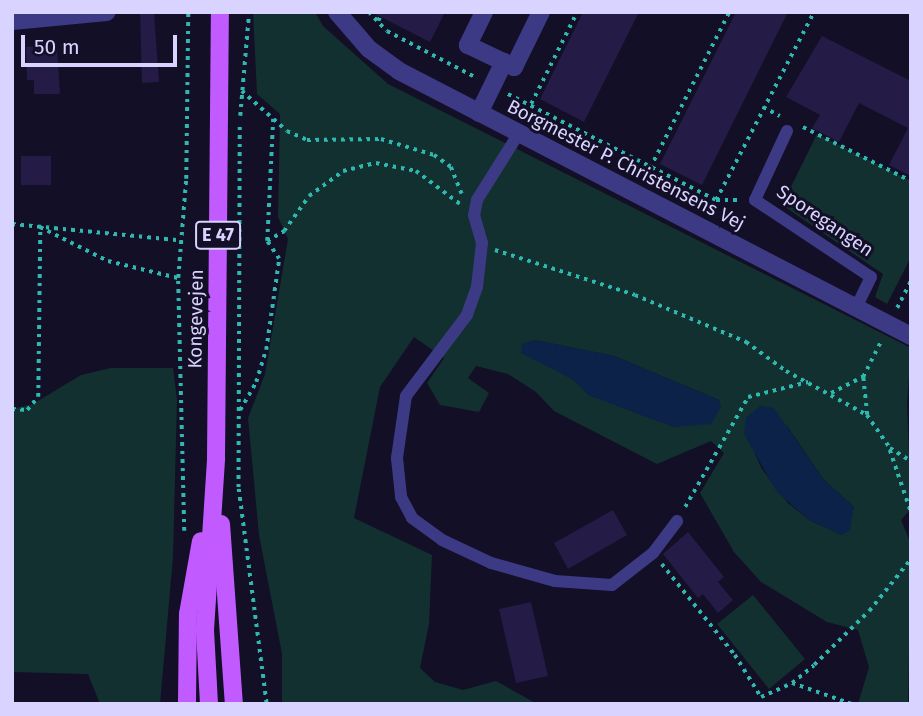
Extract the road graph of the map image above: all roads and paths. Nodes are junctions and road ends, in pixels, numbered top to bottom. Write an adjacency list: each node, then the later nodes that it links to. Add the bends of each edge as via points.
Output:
1 (107, 12): 14 (street)
2 (188, 12): 34 (path, via 186,179)
3 (220, 12): 47 (main road, Kongevejen / E 47)
4 (249, 12): 17 (path)
5 (337, 12): 20 (street, Borgmester P. Christensens Vej, via 369,49 399,71)
6 (369, 12): 13 (path)
7 (382, 12): 13 (path)
8 (484, 12): 15 (street, via 468,45)
9 (541, 12): 15 (street, via 514,68)
10 (577, 12): 18 (path)
11 (729, 12): 25 (path)
12 (814, 12): 19 (path)
13 (377, 21): 16 (path, via 387,32)
14 (12, 22)
15 (504, 62): 16 (street)
16 (492, 86): 18 (path); 20 (street)
17 (242, 91): 22 (path); 44 (path)
18 (530, 105): 25 (path)
19 (763, 107): 21 (path); 27 (path)
20 (479, 113): 24 (street, Borgmester P. Christensens Vej)
21 (783, 117)
22 (273, 119): 32 (path); 32 (path, via 307,140 381,139 434,155 451,167 466,210 416,170 376,163 343,172 309,197 284,231)
23 (790, 126): 26 (path); 28 (lane, Sporegangen)
24 (519, 133): 33 (lane, via 477,200 474,215); 36 (street, Borgmester P. Christensens Vej)
25 (650, 167): 27 (path)
26 (911, 181)
27 (716, 200): 28 (path)
28 (755, 200): 36 (lane, Sporegangen, via 871,277)
29 (12, 224): 30 (path)
30 (40, 227): 31 (path); 34 (path, via 108,261); 43 (path, via 38,397 27,410)
31 (176, 240)
32 (267, 241): 44 (path, via 279,259 266,350 256,382)
33 (482, 243): 41 (path, via 510,259 635,295 746,342); 52 (lane, via 477,287 467,315 405,396 397,458 401,497 412,518 442,540 491,563 555,581 612,585)
34 (178, 278): 51 (path, via 184,417)
35 (911, 280): 37 (path)
36 (856, 308): 38 (street, Borgmester P. Christensens Vej)
37 (897, 309)
38 (911, 336)
39 (883, 337): 40 (path)
40 (863, 377): 42 (path); 45 (path)
41 (809, 382): 42 (path); 50 (path, via 748,397)
42 (831, 393): 45 (path)
43 (12, 409)
44 (239, 412): 58 (path, via 239,489)
45 (867, 415): 46 (path)
46 (890, 448): 48 (path); 49 (path)
47 (216, 458): 55 (main road, via 188,614); 56 (main road, Kongevejen / E 47, via 205,630); 57 (main road, Kongevejen / E 47)
48 (911, 461)
49 (911, 512)
50 (677, 521): 52 (lane)
51 (182, 543)
52 (653, 553): 54 (path, via 735,655 761,697)
53 (911, 559): 54 (path, via 869,611)
54 (792, 683): 59 (path)
55 (187, 704)
56 (209, 704)
57 (234, 704)
58 (267, 704)
59 (852, 704)

